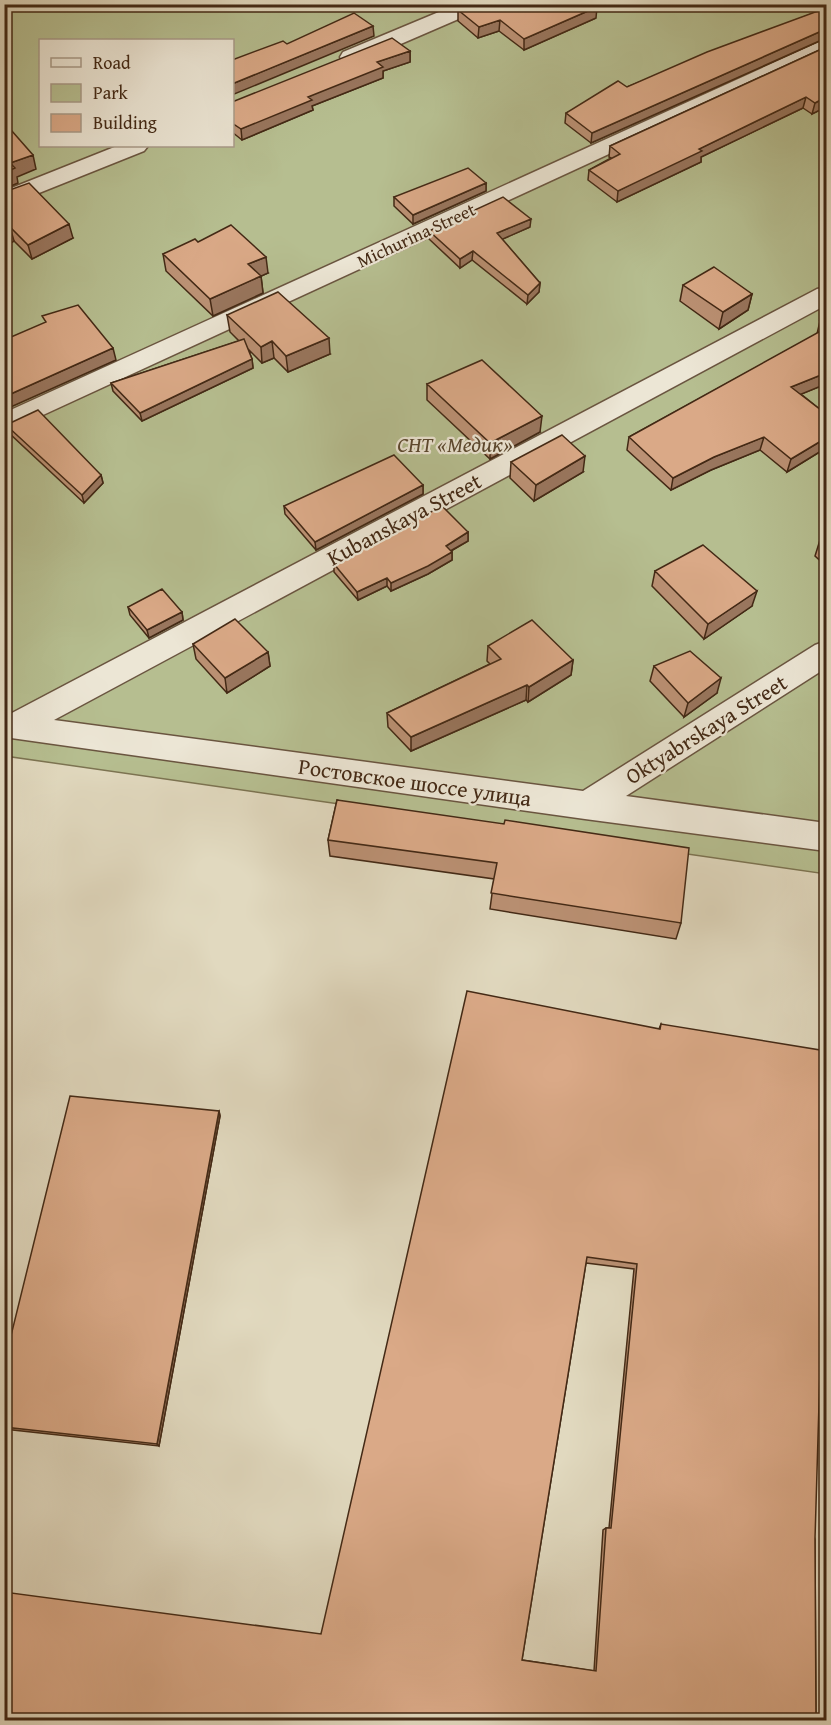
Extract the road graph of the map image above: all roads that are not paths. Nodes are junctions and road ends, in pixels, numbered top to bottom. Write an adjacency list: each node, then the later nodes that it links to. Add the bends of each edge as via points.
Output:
1 (477, 4): 3 (street)
2 (826, 46): 7 (street, Michurina Street)
3 (328, 66)
4 (134, 147): 5 (street)
5 (4, 200)
6 (826, 295): 9 (street, Kubanskaya Street)
7 (4, 424)
8 (826, 653): 10 (street, Oktyabrskaya Street)
9 (9, 726): 10 (street, Ростовское шоссе улица)
10 (585, 806): 11 (street, Ростовское шоссе улица)
11 (826, 837)

